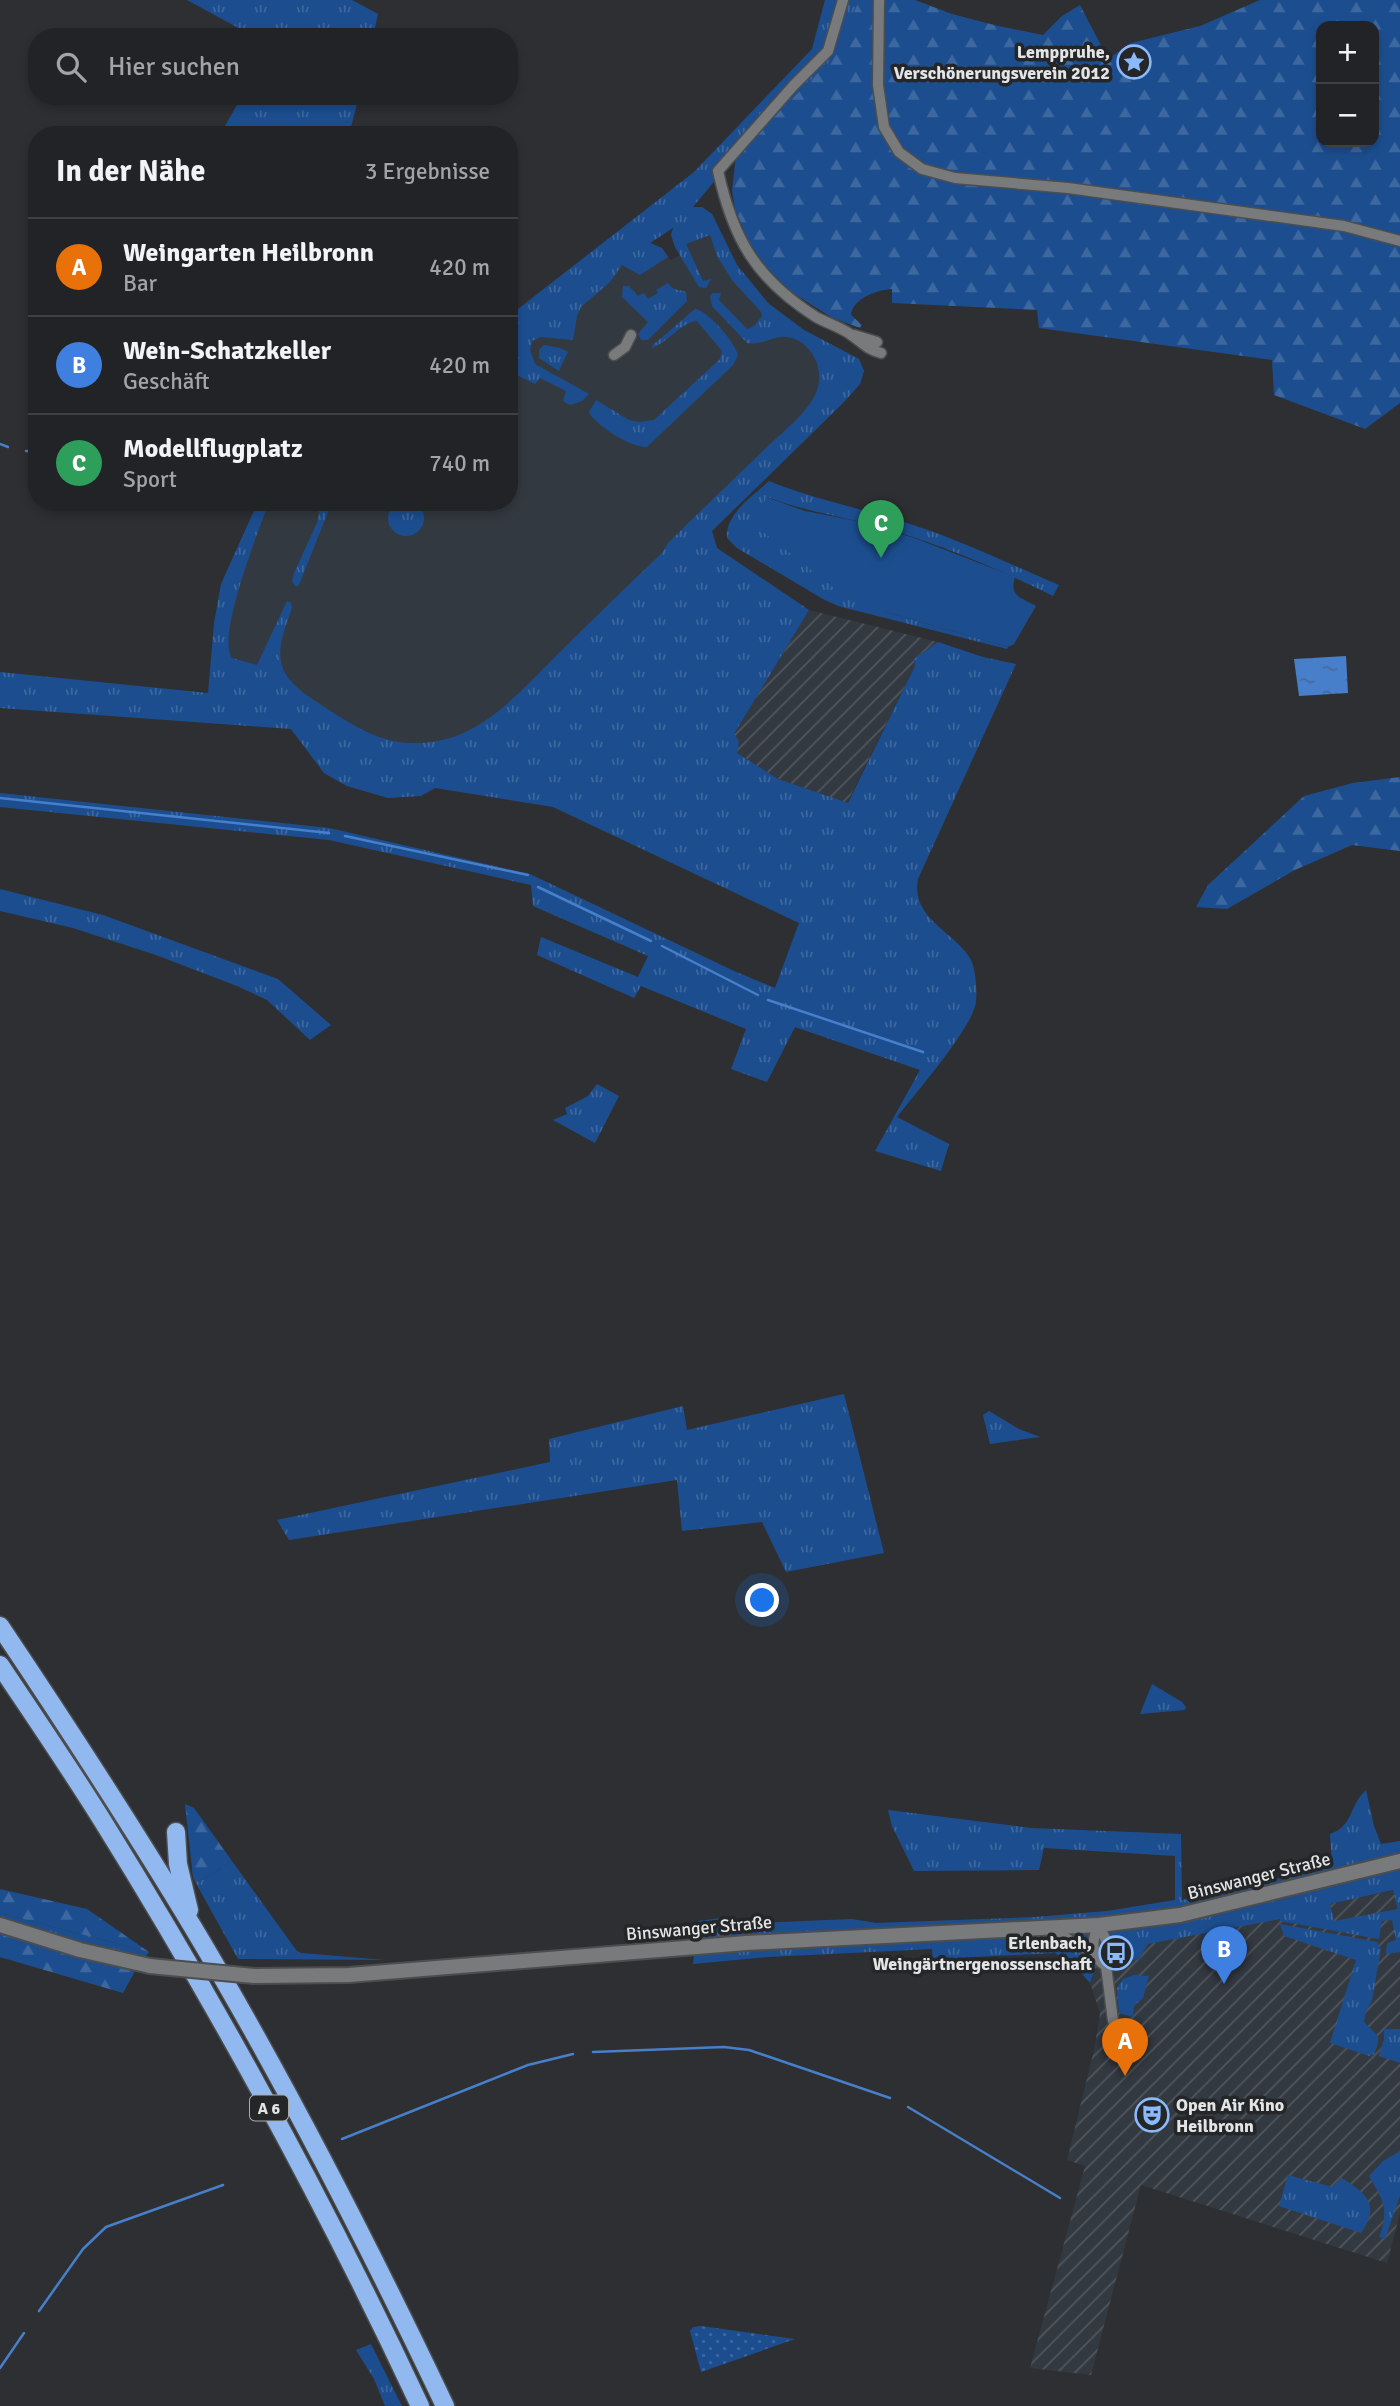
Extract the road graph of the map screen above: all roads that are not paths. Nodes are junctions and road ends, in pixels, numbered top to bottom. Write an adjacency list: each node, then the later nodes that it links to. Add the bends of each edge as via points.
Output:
1 (843, 0): 4 (street, via 828,51 718,171 742,245 763,274 818,318)
2 (879, 0): 3 (street, via 878,85 884,127 899,152 922,169 955,178 1068,188 1344,226)
3 (1400, 241)
4 (850, 334): 6 (street); 7 (street, via 868,350)
5 (631, 335): 8 (street)
6 (877, 342)
7 (881, 353)
8 (614, 355)
9 (0, 1626): 16 (highway, A 6)
10 (0, 1665): 20 (highway, A 6, via 101,1819 202,1989 320,2202)
11 (176, 1832): 16 (highway, via 182,1885)
12 (1400, 1861): 13 (main road, Binswanger Straße, via 1216,1908)
13 (1099, 1924): 15 (main road, Binswanger Straße); 17 (street, via 1093,1936); 18 (street, via 1109,1947)
14 (0, 1925): 15 (main road, Binswanger Straße, bridge, via 150,1966 254,1976 349,1975 746,1943)
15 (1049, 1928): 17 (street)
16 (194, 1930): 21 (highway, A 6, via 348,2210)
17 (1095, 1954): 18 (street)
18 (1106, 1966): 19 (street)
19 (1113, 2021)
20 (420, 2406)
21 (445, 2406)

